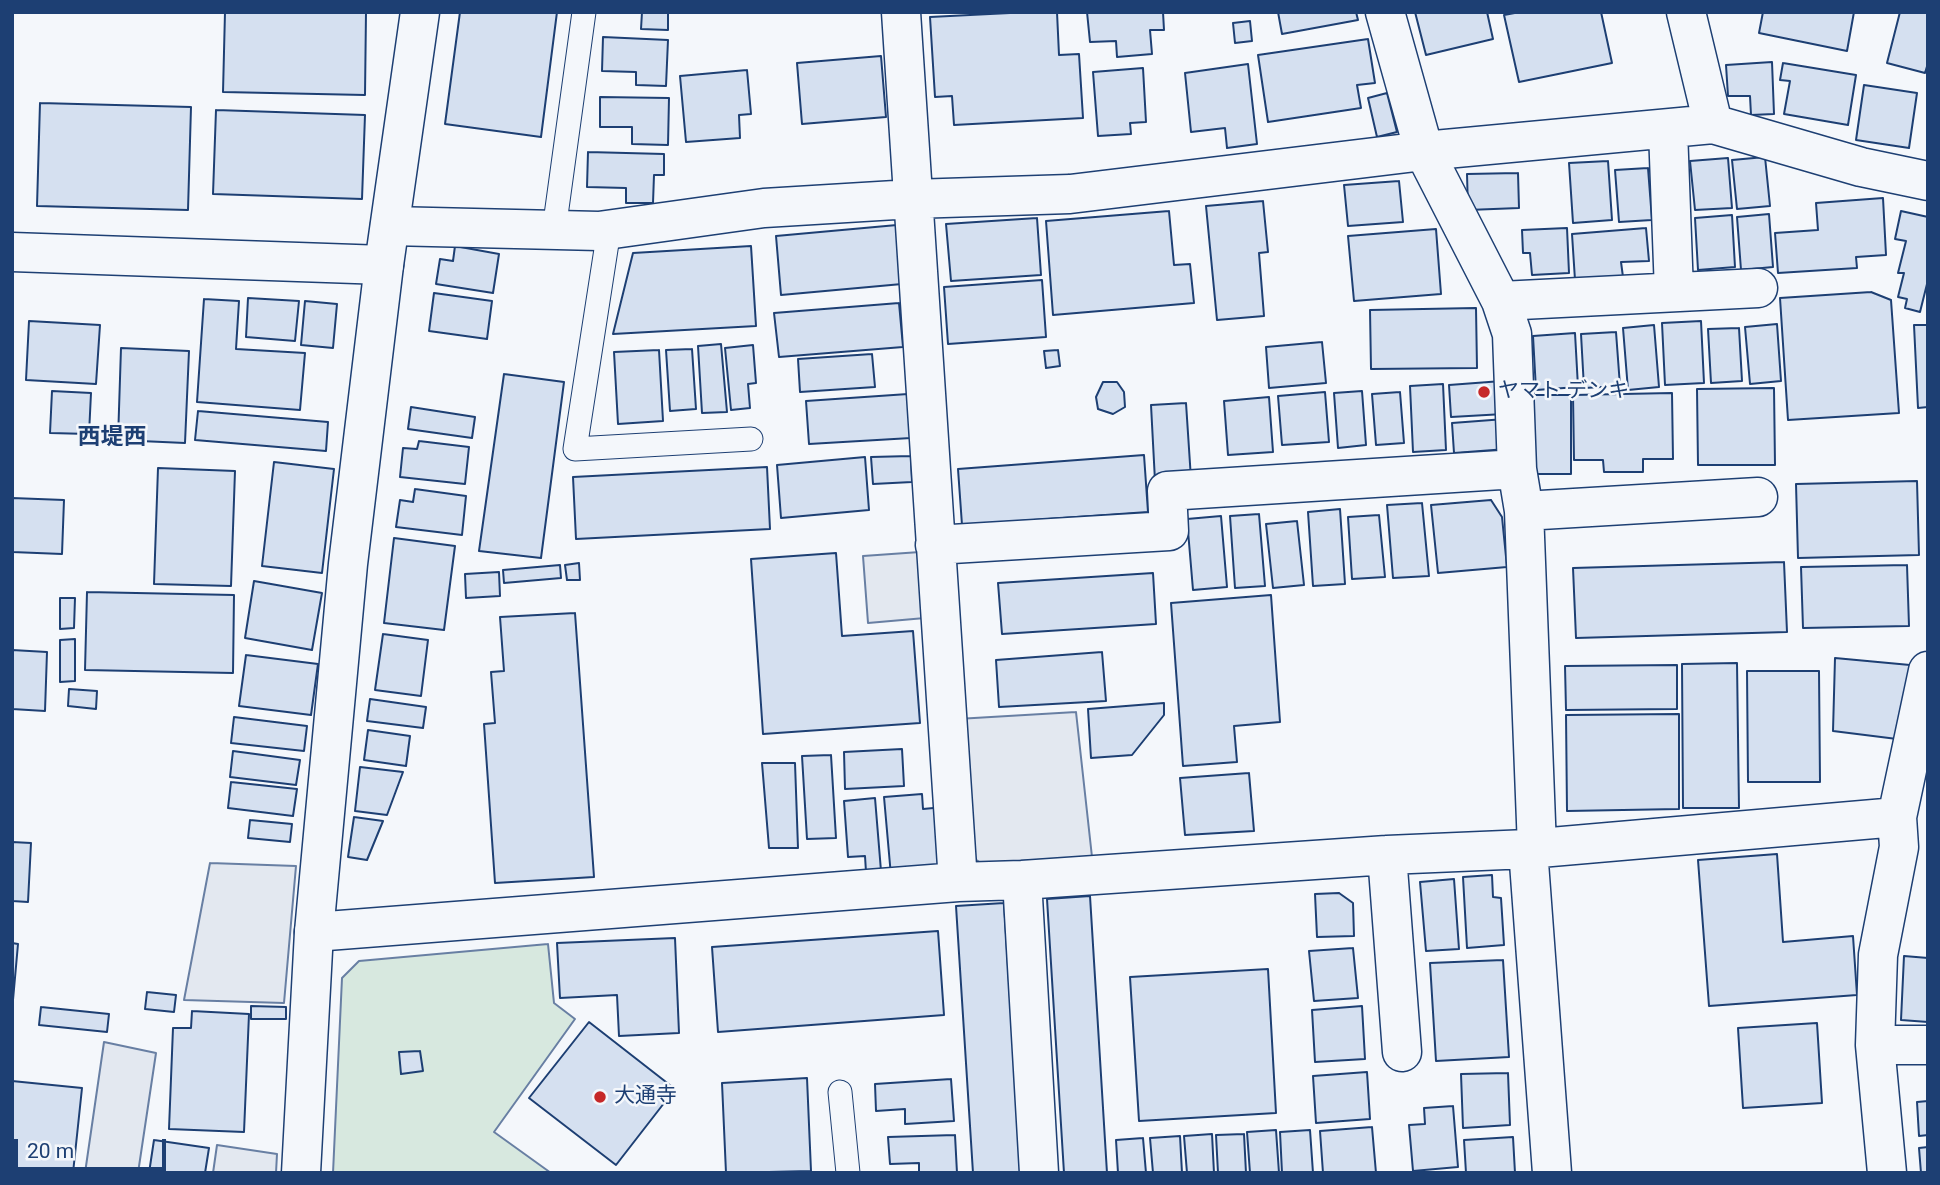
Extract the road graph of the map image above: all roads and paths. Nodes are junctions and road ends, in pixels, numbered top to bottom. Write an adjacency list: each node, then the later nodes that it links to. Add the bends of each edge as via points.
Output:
1 (419, 12): 11 (street)
2 (584, 12): 12 (lane)
3 (901, 12): 10 (street)
4 (1385, 12): 8 (street)
5 (1686, 12): 6 (street)
6 (1713, 124): 7 (street); 9 (street, via 1861,167)
7 (1668, 130): 8 (street); 17 (street)
8 (1424, 151): 10 (street, via 1070,194); 18 (street)
9 (1928, 181)
10 (912, 199): 13 (street, via 764,208); 23 (street)
11 (390, 226): 12 (street); 15 (street)
12 (554, 230): 13 (street)
13 (609, 230): 19 (lane, via 575,449)
14 (12, 252): 15 (street)
15 (384, 265): 30 (street, via 348,564)
16 (1758, 288): 17 (street)
17 (1674, 292): 18 (street)
18 (1501, 301): 20 (street, via 1512,334)
19 (751, 439)
20 (1517, 470): 22 (street); 23 (street, via 1167,491 1169,531)
21 (1758, 497): 22 (street)
22 (1524, 511): 26 (street)
23 (935, 545): 29 (street)
24 (1928, 671): 25 (street)
25 (1897, 817): 26 (street); 31 (street, via 1899,847 1878,955)
26 (1533, 849): 27 (street); 38 (street)
27 (1387, 855): 28 (street); 33 (street)
28 (1022, 880): 29 (street); 37 (street)
29 (958, 882): 30 (street)
30 (314, 932): 35 (street)
31 (1875, 1045): 32 (street); 39 (street)
32 (1928, 1045)
33 (1402, 1052)
34 (840, 1092): 36 (lane)
35 (301, 1173)
36 (848, 1173)
37 (1040, 1173)
38 (1552, 1173)
39 (1886, 1173)

